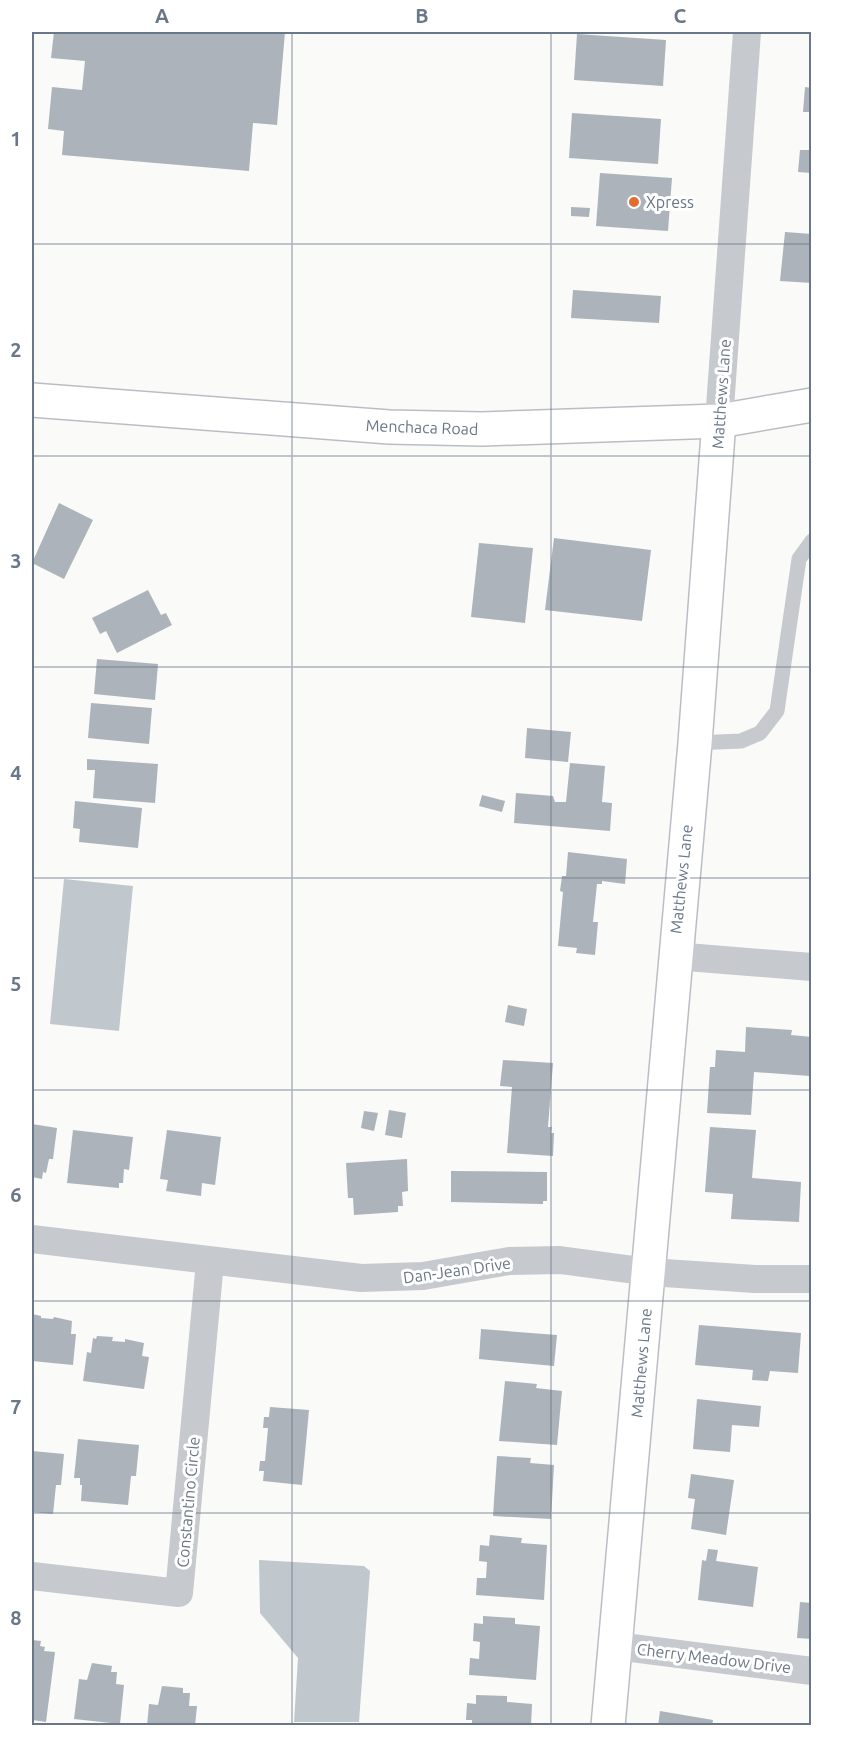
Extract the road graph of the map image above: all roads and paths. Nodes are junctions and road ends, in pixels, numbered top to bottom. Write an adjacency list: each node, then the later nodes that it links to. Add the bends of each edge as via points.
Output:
1 (747, 32): 4 (street, Matthews Lane)
2 (32, 400): 4 (street, Menchaca Road, via 389,427 482,429)
3 (812, 405): 4 (street, Menchaca Road)
4 (719, 421): 6 (street, Matthews Lane)
5 (812, 541): 6 (lane, via 799,559 777,711 760,733 741,741)
6 (695, 743): 7 (street, Matthews Lane)
7 (674, 956): 8 (street); 11 (street, Matthews Lane)
8 (812, 967)
9 (32, 1239): 10 (street, Dan-Jean Drive)
10 (210, 1262): 11 (street, Dan-Jean Drive, via 362,1278 423,1276 518,1261 560,1260); 13 (street, Constantino Circle, via 179,1593)
11 (649, 1272): 12 (street, Dan-Jean Drive); 14 (street, Matthews Lane)
12 (812, 1279)
13 (32, 1576)
14 (616, 1646): 15 (street, Cherry Meadow Drive); 16 (street, Matthews Lane)
15 (812, 1671)
16 (608, 1725)

